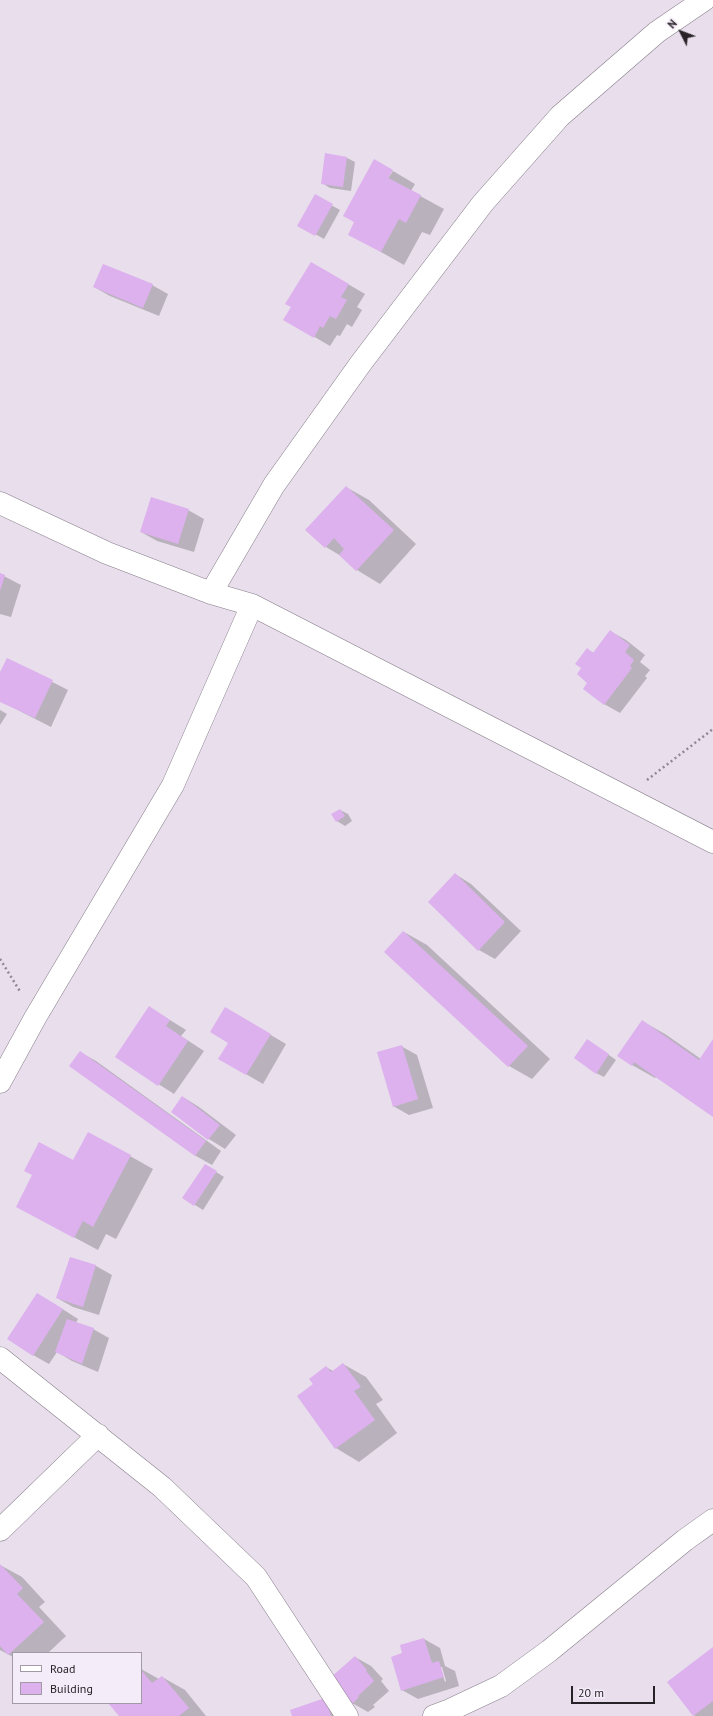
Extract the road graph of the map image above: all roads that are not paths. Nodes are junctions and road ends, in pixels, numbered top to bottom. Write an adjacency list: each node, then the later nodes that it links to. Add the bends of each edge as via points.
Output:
1 (704, 0): 3 (street, via 657,32 560,116 483,202 274,485)
2 (0, 503): 3 (street, via 107,553)
3 (211, 593): 4 (street)
4 (252, 605): 5 (street); 6 (street, via 173,785 34,1018)
5 (713, 842)
6 (0, 1082)
7 (0, 1358): 8 (street)
8 (98, 1435): 10 (street); 11 (street, via 162,1487 256,1577)
9 (713, 1520): 12 (street, via 685,1540 550,1652 507,1681)
10 (0, 1530)
11 (347, 1716)
12 (434, 1716)

